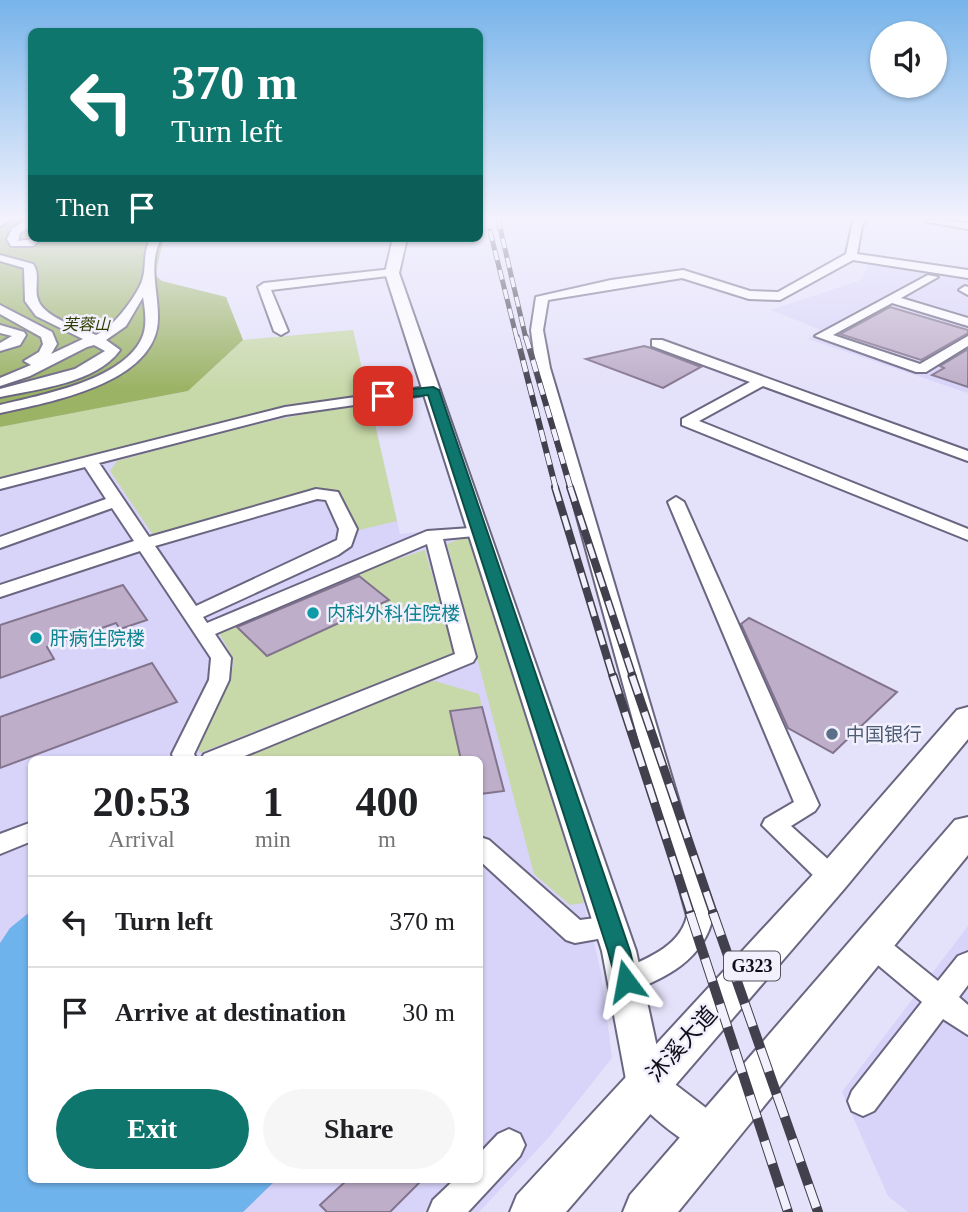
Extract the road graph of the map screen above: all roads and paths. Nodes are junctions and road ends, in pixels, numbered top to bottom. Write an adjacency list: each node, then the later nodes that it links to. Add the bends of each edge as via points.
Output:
1 (34, 276): 15 (street, via 30,296 40,313)
2 (148, 276): 9 (street)
3 (369, 276): 14 (street, via 264,287)
4 (393, 276): 24 (main road)
5 (672, 276): 50 (street, via 542,298 537,330 543,368 700,916 690,943)
6 (688, 276): 7 (street, via 748,295 780,296)
7 (816, 276)
8 (932, 277): 10 (street)
9 (148, 281): 15 (street, via 122,326); 26 (street, via 153,331 145,348 129,362 103,378 60,394)
10 (890, 299): 12 (street); 16 (street, via 822,336 921,369)
11 (0, 309): 20 (street, via 47,335 48,350)
12 (968, 322)
13 (0, 329): 18 (street, via 19,335 15,342)
14 (281, 331)
15 (96, 340): 23 (street); 25 (street, via 113,351 103,362)
16 (968, 340)
17 (657, 343): 22 (street)
18 (0, 347)
19 (0, 357): 20 (street, via 19,356)
20 (26, 363): 21 (street)
21 (0, 370)
22 (762, 381): 27 (street); 33 (street, via 687,422)
23 (0, 382)
24 (433, 390): 28 (street, via 285,411); 32 (main road)
25 (0, 393)
26 (0, 409)
27 (968, 456)
28 (90, 461): 29 (street); 30 (street)
29 (0, 484)
30 (117, 501): 35 (street); 36 (street)
31 (676, 502): 46 (street, via 807,805 774,825)
32 (479, 531): 34 (street); 47 (main road)
33 (968, 535)
34 (433, 536): 38 (street); 41 (street, via 466,657)
35 (0, 543)
36 (147, 543): 37 (street); 38 (street); 38 (street, via 316,494 331,496 348,529 345,542)
37 (0, 591)
38 (200, 622): 40 (street, via 218,649 222,669)
39 (968, 718): 46 (highway, 沐溪大道 / G323)
40 (184, 756)
41 (222, 756)
42 (968, 830): 48 (highway)
43 (28, 833): 44 (street)
44 (0, 844)
45 (483, 850): 47 (street, via 575,932)
46 (832, 878): 53 (highway, 沐溪大道 / G323)
47 (611, 927): 50 (main road)
48 (870, 942): 51 (street); 55 (highway)
49 (968, 964): 51 (lane)
50 (626, 981): 53 (main road)
51 (940, 1000): 52 (street); 54 (lane)
52 (968, 1022)
53 (646, 1086): 55 (main road); 60 (highway, 沐溪大道 / G323)
54 (863, 1101)
55 (709, 1135): 61 (highway)
56 (509, 1145): 57 (street)
57 (483, 1173)
58 (473, 1183): 59 (street)
59 (445, 1212)
60 (534, 1212)
61 (647, 1212)

